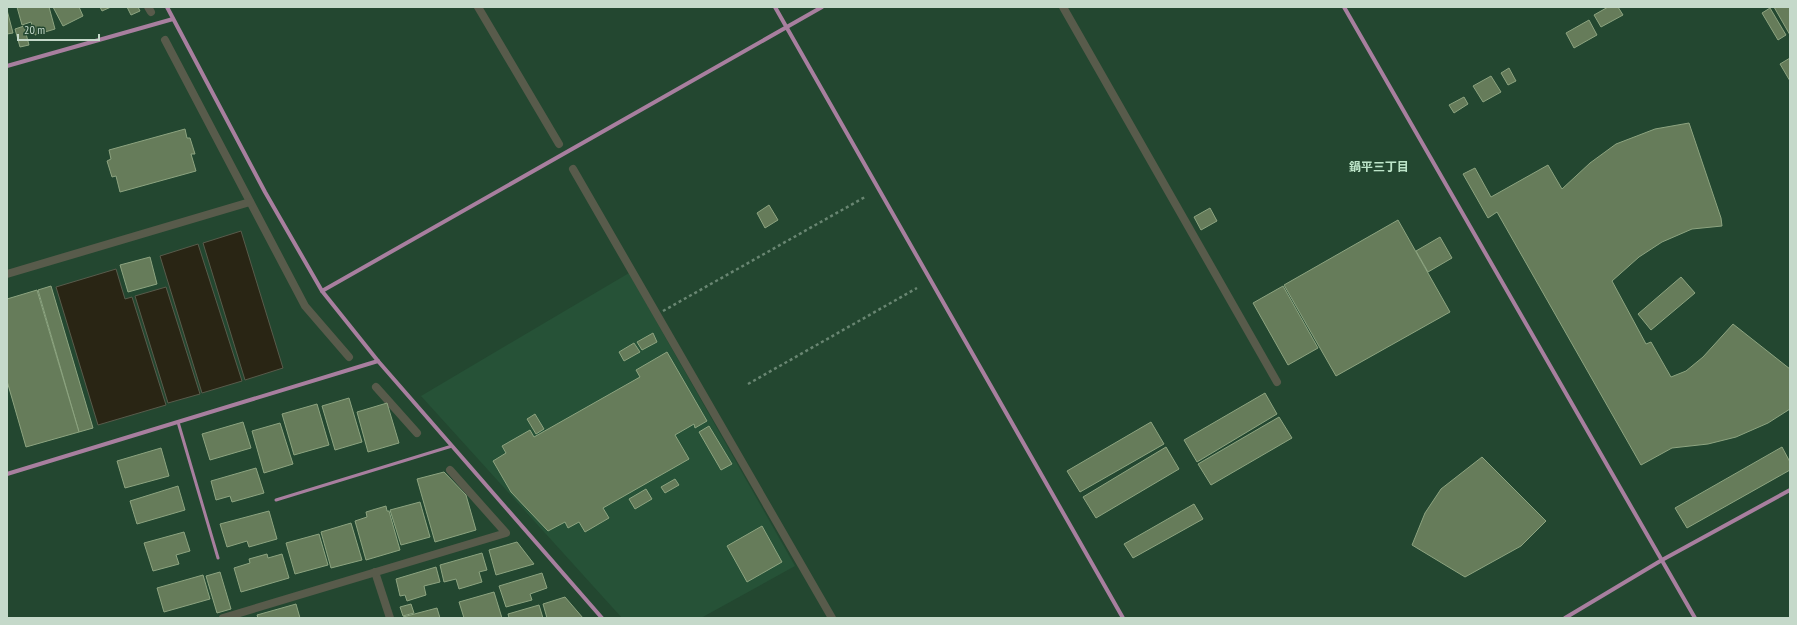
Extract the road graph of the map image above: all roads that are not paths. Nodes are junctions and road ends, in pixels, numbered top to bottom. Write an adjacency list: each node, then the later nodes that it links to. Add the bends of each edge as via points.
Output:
1 (167, 7): 5 (street)
2 (775, 7): 6 (street)
3 (822, 7): 6 (street)
4 (1344, 7): 16 (street)
5 (173, 19): 7 (street); 8 (street, via 265,192)
6 (786, 27): 8 (street); 18 (street)
7 (7, 66)
8 (322, 291): 9 (street)
9 (378, 361): 10 (street); 11 (street)
10 (178, 422): 12 (street); 15 (lane)
11 (452, 446): 14 (lane); 17 (street)
12 (7, 474)
13 (1790, 490): 16 (street)
14 (276, 500)
15 (218, 558)
16 (1662, 560): 19 (street); 20 (street)
17 (602, 618)
18 (1123, 618)
19 (1565, 618)
20 (1695, 618)

